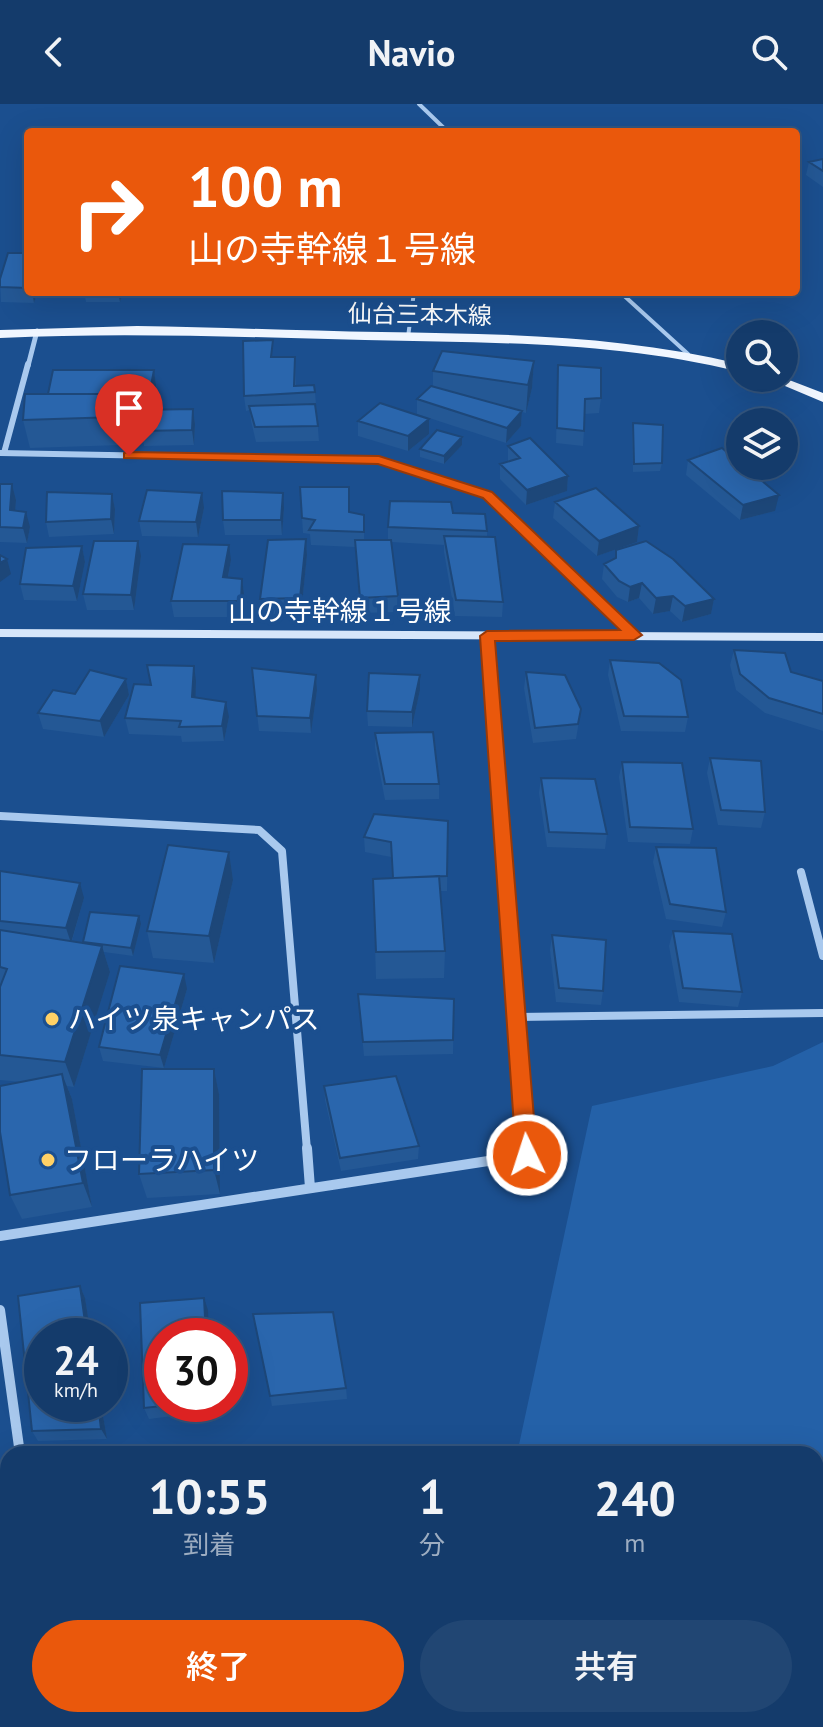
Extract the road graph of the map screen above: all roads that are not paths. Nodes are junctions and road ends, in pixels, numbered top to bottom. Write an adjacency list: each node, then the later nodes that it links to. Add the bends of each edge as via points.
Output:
1 (419, 104): 2 (lane)
2 (444, 128)
3 (413, 296): 7 (lane)
4 (624, 296): 8 (lane)
5 (37, 331): 6 (main road, 仙台三本木線); 7 (main road, 仙台三本木線); 12 (street)
6 (0, 334)
7 (408, 337): 8 (main road, 仙台三本木線, via 586,341)
8 (688, 354): 9 (main road, 仙台三本木線)
9 (726, 364)
10 (798, 388): 11 (main road)
11 (823, 398)
12 (2, 453): 14 (street, via 379,460 488,495)
13 (0, 633): 15 (street, 山の寺幹線１号線)
14 (634, 635): 15 (street, 山の寺幹線１号線); 16 (street, 山の寺幹線１号線)
15 (487, 636): 21 (street)
16 (823, 637)
17 (0, 816): 22 (street, via 259,830 282,851)
18 (801, 872): 19 (street)
19 (823, 956)
20 (823, 1013): 21 (street)
21 (517, 1017): 22 (street, via 527,1155)
22 (310, 1188): 23 (street)
23 (0, 1236)
24 (0, 1310): 25 (street)
25 (19, 1446)

